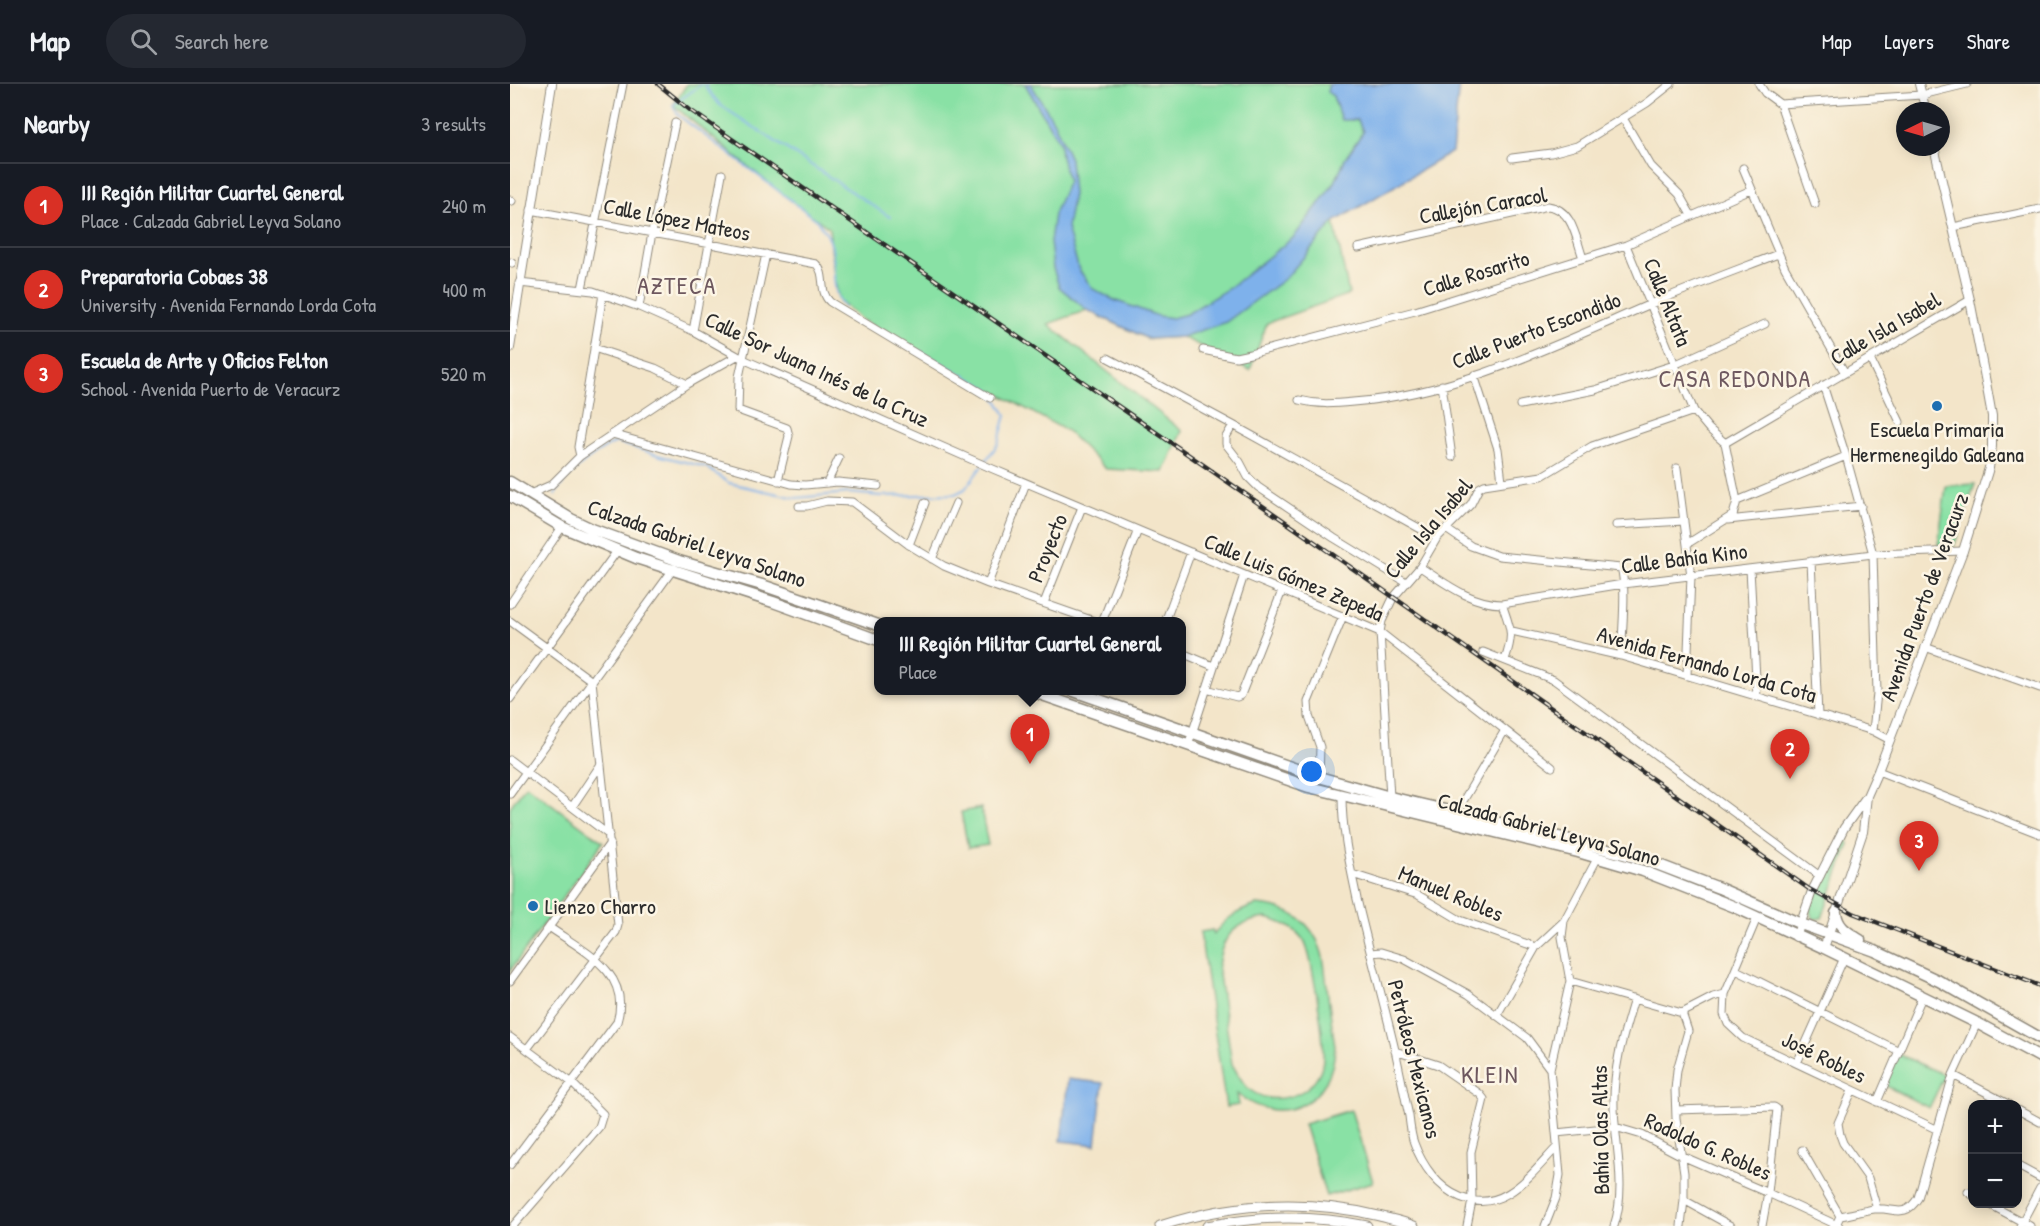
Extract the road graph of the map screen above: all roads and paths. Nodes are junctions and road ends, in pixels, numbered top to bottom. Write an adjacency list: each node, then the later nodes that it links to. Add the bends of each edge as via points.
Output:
1 (552, 84): 19 (street)
2 (623, 84): 21 (street)
3 (1671, 84): 10 (street)
4 (1759, 84): 9 (street)
5 (1919, 84): 7 (street)
6 (1968, 84): 7 (street)
7 (1922, 95): 8 (street); 9 (street)
8 (1924, 102)
9 (1780, 104): 17 (street)
10 (1623, 118): 13 (street, via 1577,146); 20 (street, via 1651,166 1679,194)
11 (675, 123): 23 (street)
12 (1937, 156): 22 (street, Avenida Puerto de Veracurz)
13 (1512, 158)
14 (1743, 168): 16 (street)
15 (722, 174): 24 (street)
16 (1751, 190): 20 (street, Calle Rosarito); 28 (street)
17 (1815, 204)
18 (2040, 209): 22 (street)
19 (531, 210): 21 (street, Calle López Mateos); 30 (street)
20 (1692, 215): 25 (street, Calle Rosarito)
21 (595, 222): 23 (street, Calle López Mateos); 31 (street)
22 (1953, 227): 33 (street, Avenida Puerto de Veracurz)
23 (652, 233): 24 (street, Calle López Mateos); 35 (street)
24 (709, 243): 27 (street, Calle López Mateos); 37 (street)
25 (1626, 245): 29 (street, Calle Rosarito); 34 (street, Calle Altata)
26 (1358, 248): 29 (street, Callejón Caracol, via 1548,206 1557,207 1569,219)
27 (766, 254): 41 (street); 50 (street, Calle López Mateos, via 816,264 824,296 830,302)
28 (1778, 254): 34 (street, Calle Puerto Escondido); 45 (street)
29 (1582, 258): 40 (street, Calle Rosarito, via 1443,303 1299,342 1236,357)
30 (519, 283): 31 (street, Calle Sor Juana Inés de la Cruz); 38 (street)
31 (582, 290): 32 (street, Calle Sor Juana Inés de la Cruz)
32 (603, 294): 35 (street, Calle Sor Juana Inés de la Cruz); 39 (street)
33 (1970, 300): 43 (street, Calle Isla Isabel); 87 (street, Avenida Puerto de Veracurz, via 1990,407 1992,446 1989,468)
34 (1649, 305): 44 (street, Calle Altata); 46 (street, Calle Puerto Escondido, via 1535,354)
35 (639, 307): 37 (street, Calle Sor Juana Inés de la Cruz)
36 (1765, 324): 44 (street)
37 (693, 331): 41 (street, Calle Sor Juana Inés de la Cruz)
38 (510, 348)
39 (594, 348): 47 (street, via 656,368); 58 (street, via 578,447)
40 (1203, 350)
41 (740, 358): 47 (street); 63 (street, Calle Sor Juana Inés de la Cruz); 64 (street, via 738,410 787,428 789,436)
42 (1108, 358): 55 (street)
43 (1870, 359): 45 (street, Calle Isla Isabel); 54 (street)
44 (1674, 365): 52 (street, via 1595,390); 53 (street, Calle Altata)
45 (1845, 373): 49 (street, Calle Isla Isabel)
46 (1474, 375): 48 (street, Calle Puerto Escondido); 65 (street, via 1498,449)
47 (687, 384): 56 (street)
48 (1442, 385): 51 (street, Calle Puerto Escondido, via 1386,399 1318,405); 60 (street)
49 (1823, 385): 57 (street, Calle Isla Isabel); 59 (street)
50 (990, 398)
51 (1299, 400)
52 (1520, 405)
53 (1694, 411): 57 (street, Calle Altata); 65 (street, Calle Isla Isabel, via 1592,446 1542,476)
54 (1900, 422)
55 (1233, 425): 84 (street); 99 (street, via 1226,444 1258,487)
56 (612, 434): 58 (street); 64 (street)
57 (1725, 443): 72 (street)
58 (580, 456): 70 (street, via 551,485)
59 (1846, 456): 72 (street); 76 (street)
60 (1452, 457)
61 (839, 458): 67 (street)
62 (1677, 468): 79 (street)
63 (993, 469): 68 (street, Calle Luis Gómez Zepeda)
64 (778, 481): 67 (street)
65 (1502, 481): 82 (street, Calle Isla Isabel, via 1479,489 1472,504)
66 (510, 482): 70 (main road, Calzada Gabriel Leyva Solano)
67 (827, 483): 69 (street)
68 (1026, 483): 77 (street, Calle Luis Gómez Zepeda); 100 (street)
69 (878, 486)
70 (530, 494): 92 (main road, Calzada Gabriel Leyva Solano, via 592,529)
71 (510, 496): 81 (main road, Calzada Gabriel Leyva Solano)
72 (1737, 501): 78 (street, via 1735,511)
73 (925, 503): 86 (street)
74 (956, 503): 91 (street)
75 (799, 506): 86 (street, via 852,502)
76 (1861, 506): 78 (street); 90 (street)
77 (1082, 507): 83 (street, Calle Luis Gómez Zepeda); 104 (street, Proyecto)
78 (1725, 520): 85 (street)
79 (1684, 521): 80 (street); 85 (street)
80 (1616, 525)
81 (562, 527): 88 (main road, Calzada Gabriel Leyva Solano); 105 (street)
82 (1446, 529): 84 (street, Calle Isla Isabel); 101 (street, via 1471,546 1499,556 1618,567 1623,571)
83 (1138, 530): 89 (street, Calle Luis Gómez Zepeda); 110 (street)
84 (1437, 538): 94 (street, Calle Isla Isabel)
85 (1687, 544): 98 (street)
86 (909, 545): 91 (street)
87 (1963, 550): 90 (street, Calle Bahía Kino); 117 (street, Avenida Puerto de Veracurz)
88 (617, 551): 96 (main road, Calzada Gabriel Leyva Solano); 118 (street)
89 (1191, 552): 97 (street, Calle Luis Gómez Zepeda); 111 (street)
90 (1873, 554): 93 (street, Calle Bahía Kino); 134 (street, via 1877,693)
91 (932, 560): 100 (street)
92 (679, 561): 96 (street); 103 (main road, Calzada Gabriel Leyva Solano)
93 (1811, 561): 95 (street, Calle Bahía Kino); 132 (street)
94 (1420, 567): 99 (street, Calle Isla Isabel); 106 (street, Calle Bahía Kino, via 1485,604)
95 (1750, 568): 98 (street, Calle Bahía Kino); 130 (street)
96 (672, 571): 107 (main road, Calzada Gabriel Leyva Solano); 125 (street)
97 (1244, 574): 102 (street, Calle Luis Gómez Zepeda); 123 (street)
98 (1691, 576): 101 (street, Calle Bahía Kino); 124 (street)
99 (1406, 582): 115 (street, Calle Isla Isabel, via 1386,611)
100 (988, 584): 104 (street)
101 (1623, 584): 106 (street, Calle Bahía Kino); 121 (street)
102 (1282, 591): 108 (street, Calle Luis Gómez Zepeda); 127 (street, via 1241,695)
103 (792, 597): 107 (main road); 113 (main road, Calzada Gabriel Leyva Solano)
104 (1044, 603): 109 (street)
105 (510, 604)
106 (1502, 604): 114 (street)
107 (787, 608): 116 (main road, Calzada Gabriel Leyva Solano)
108 (1343, 616): 115 (street, Calle Luis Gómez Zepeda); 143 (street, via 1308,702 1320,747)
109 (1087, 617)
110 (1101, 617)
111 (1167, 617)
112 (510, 621): 118 (street)
113 (874, 623)
114 (1512, 631): 121 (street, Avenida Fernando Lorda Cota); 122 (street)
115 (1380, 632): 133 (street, Calle Luis Gómez Zepeda); 147 (street)
116 (874, 638)
117 (1925, 647): 126 (street); 136 (street, Avenida Puerto de Veracurz)
118 (546, 648): 125 (street); 131 (street)
119 (1483, 652): 122 (street)
120 (1186, 655): 123 (street)
121 (1621, 656): 124 (street, Avenida Fernando Lorda Cota)
122 (1505, 660): 154 (street, via 1554,680)
123 (1213, 666): 127 (street)
124 (1687, 676): 130 (street, Avenida Fernando Lorda Cota)
125 (592, 681): 139 (street); 142 (street)
126 (2040, 687)
127 (1206, 689): 135 (street)
128 (1042, 695): 137 (main road, Calzada Gabriel Leyva Solano)
129 (1085, 695): 135 (main road)
130 (1757, 698): 132 (street, Avenida Fernando Lorda Cota)
131 (510, 699)
132 (1818, 715): 134 (street, Avenida Fernando Lorda Cota)
133 (1505, 730): 140 (street, Calle Luis Gómez Zepeda); 149 (street)
134 (1873, 731): 136 (street, Avenida Fernando Lorda Cota)
135 (1192, 732): 137 (street); 143 (main road, Calzada Gabriel Leyva Solano)
136 (1890, 740): 141 (street, Avenida Puerto de Veracurz)
137 (1188, 746): 145 (main road, Calzada Gabriel Leyva Solano)
138 (510, 760): 142 (street)
139 (601, 764): 148 (street); 151 (street)
140 (1552, 768)
141 (1878, 771): 146 (street, Avenida Puerto de Veracurz); 150 (street)
142 (526, 772): 144 (street); 148 (street)
143 (1319, 777): 147 (main road, Calzada Gabriel Leyva Solano)
144 (510, 794)
145 (1342, 796): 152 (main road, Calzada Gabriel Leyva Solano); 153 (street, Petróleos Mexicanos, via 1342,825)
146 (1867, 796): 154 (street, Avenida Puerto de Veracurz, via 1844,828); 155 (street, Avenida Puerto de Veracurz, via 1863,832)
147 (1390, 797): 149 (main road, Calzada Gabriel Leyva Solano)
148 (572, 807): 151 (street)
149 (1456, 813): 158 (main road, Calzada Gabriel Leyva Solano, via 1646,860)
150 (2040, 834)
151 (609, 839): 159 (street); 167 (street, via 618,925)
152 (1598, 857): 156 (main road, Calzada Gabriel Leyva Solano, via 1686,887); 157 (street)
153 (1352, 874): 162 (street, Manuel Robles, via 1412,893 1460,920); 165 (street, Petróleos Mexicanos)
154 (1820, 876): 158 (street, Avenida Puerto de Veracurz)
155 (1836, 913): 160 (street, Avenida Puerto de Veracurz); 164 (main road, via 1842,929)
156 (1757, 918): 161 (main road, Calzada Gabriel Leyva Solano); 168 (street)
157 (1564, 921): 162 (street); 170 (street, via 1562,938)
158 (1802, 924): 160 (main road, Calzada Gabriel Leyva Solano); 161 (street, Avenida Puerto de Veracurz)
159 (549, 927): 167 (street); 169 (street)
160 (1829, 934): 163 (street, Avenida Puerto de Veracurz); 164 (main road)
161 (1796, 937): 163 (main road, Calzada Gabriel Leyva Solano)
162 (1536, 947): 176 (street)
163 (1824, 948): 166 (main road, Calzada Gabriel Leyva Solano)
164 (1875, 951): 179 (main road, via 1939,981)
165 (1371, 953): 176 (street, via 1404,959 1449,982); 181 (street, Petróleos Mexicanos)
166 (1844, 958): 172 (main road, Calzada Gabriel Leyva Solano); 174 (street)
167 (595, 959): 180 (street); 187 (street, via 612,975 619,991 620,1011 617,1022)
168 (1736, 970): 171 (street); 174 (street)
169 (510, 981)
170 (1570, 981): 173 (street); 185 (street)
171 (1725, 994): 175 (street); 184 (street, José Robles, via 1724,1014 1736,1032)
172 (1922, 997): 177 (main road, Calzada Gabriel Leyva Solano); 182 (street)
173 (1634, 999): 175 (street); 194 (street, Bahía Olas Altas, via 1617,1060)
174 (1820, 1012): 182 (street); 184 (street)
175 (1682, 1013): 191 (street, via 1688,1030 1677,1070)
176 (1497, 1015): 185 (street, via 1527,1038)
177 (1977, 1023): 183 (main road, Calzada Gabriel Leyva Solano); 186 (street)
178 (510, 1037): 180 (street)
179 (2040, 1038)
180 (527, 1049): 187 (street)
181 (1395, 1051): 206 (street, Petróleos Mexicanos, via 1414,1143 1425,1166 1438,1184); 206 (street, via 1438,1065 1482,1096 1484,1104 1471,1152)
182 (1899, 1051): 190 (street)
183 (2040, 1057)
184 (1797, 1063): 188 (street, José Robles)
185 (1550, 1070): 196 (street)
186 (1953, 1075): 189 (street); 195 (street)
187 (571, 1082): 200 (street); 214 (street, via 603,1114 599,1127)
188 (1852, 1091): 190 (street, José Robles); 208 (street, via 1838,1124 1843,1143 1868,1179)
189 (2000, 1100)
190 (1877, 1102): 195 (street, José Robles)
191 (1676, 1110): 199 (street); 204 (street, via 1774,1107 1777,1119)
192 (2022, 1112): 193 (street)
193 (2040, 1122)
194 (1615, 1127): 196 (street, Rodoldo G. Robles); 199 (street, Rodoldo G. Robles, via 1642,1135); 221 (street, Bahía Olas Altas, via 1620,1197)
195 (1936, 1130): 208 (street, via 1913,1206 1893,1212)
196 (1556, 1133): 197 (street)
197 (1557, 1147): 206 (street, via 1506,1196); 220 (street, via 1560,1175)
198 (1802, 1150): 210 (street)
199 (1682, 1156): 204 (street, Rodoldo G. Robles); 205 (street)
200 (510, 1165)
201 (2022, 1168): 202 (street)
202 (2040, 1178)
203 (2040, 1188): 212 (street)
204 (1768, 1193): 213 (street, Rodoldo G. Robles); 224 (street)
205 (1684, 1200): 222 (street); 223 (street)
206 (1472, 1201): 219 (street)
207 (1997, 1208): 212 (street)
208 (1877, 1209): 210 (street)
209 (1357, 1210): 211 (street); 215 (main road, via 1288,1204 1247,1206); 218 (main road)
210 (1840, 1216): 213 (street)
211 (1353, 1224): 216 (main road, via 1321,1219 1262,1219); 217 (main road)
212 (2021, 1224): 225 (street)
213 (1837, 1225)
214 (513, 1226)
215 (1160, 1226)
216 (1207, 1226)
217 (1367, 1226)
218 (1414, 1226)
219 (1467, 1226)
220 (1545, 1226)
221 (1614, 1226)
222 (1681, 1226)
223 (1731, 1226)
224 (1762, 1226)
225 (2030, 1226)

